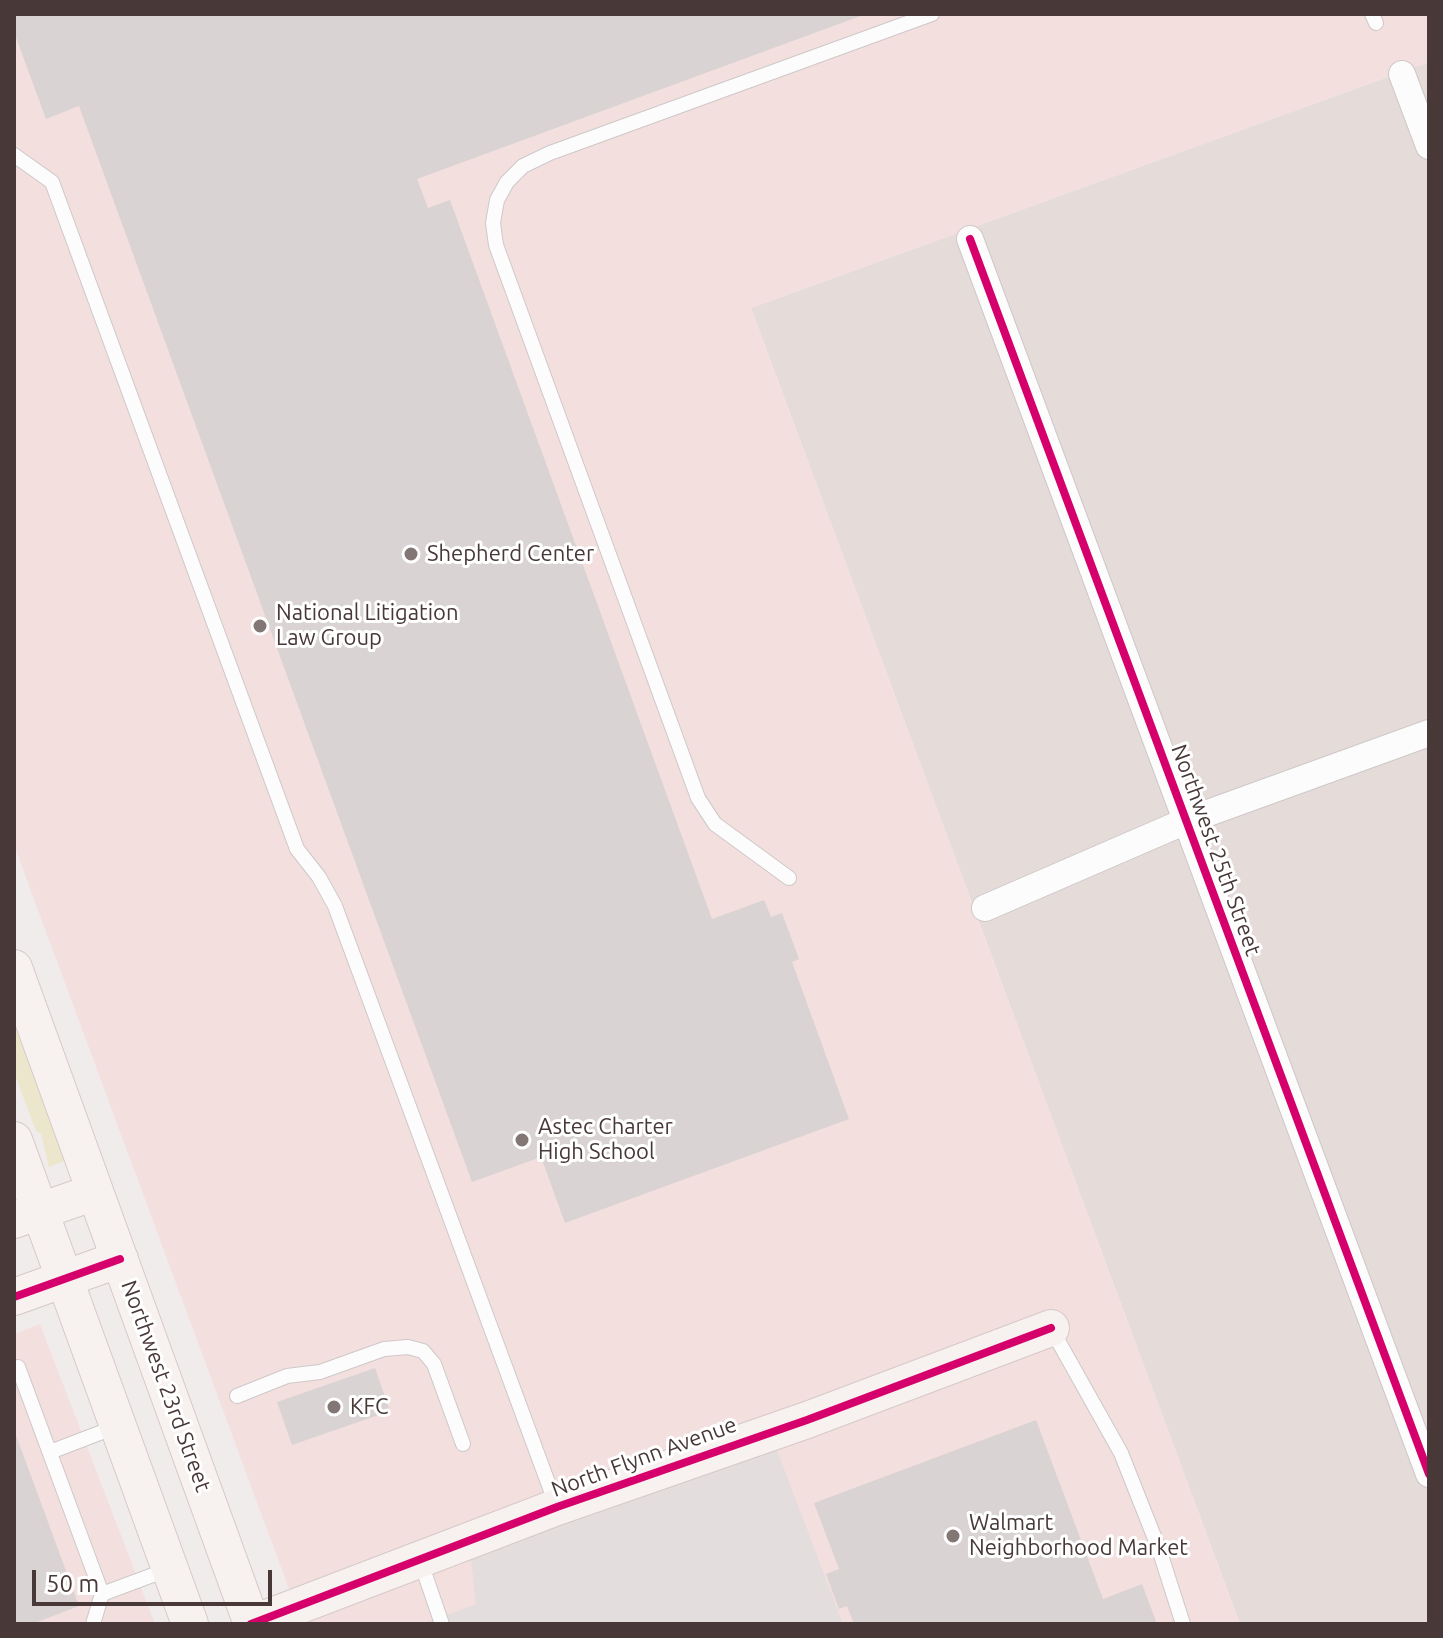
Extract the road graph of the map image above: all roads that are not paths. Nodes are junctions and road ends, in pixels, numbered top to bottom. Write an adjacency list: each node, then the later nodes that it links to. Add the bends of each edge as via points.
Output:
1 (932, 14): 8 (lane, via 550,153 523,166 507,182 493,223 496,245 698,798 715,824)
2 (1402, 74): 3 (street)
3 (1429, 146)
4 (14, 155): 24 (lane, via 52,182 297,849 335,906)
5 (970, 239): 7 (street, Northwest 25th Street)
6 (1429, 733): 7 (street)
7 (1186, 821): 9 (street); 23 (street, Northwest 25th Street)
8 (789, 878)
9 (985, 908)
10 (14, 968): 12 (main road, Northwest 23rd Street)
11 (14, 1140): 13 (main road)
12 (95, 1192): 13 (main road); 14 (main road, Northwest 23rd Street)
13 (27, 1216): 15 (main road)
14 (120, 1259): 15 (main road); 30 (main road, Northwest 23rd Street)
15 (65, 1279): 16 (main road); 20 (main road)
16 (14, 1297)
17 (1051, 1328): 24 (main road, North Flynn Avenue); 32 (lane, via 1121,1453)
18 (14, 1369): 22 (lane, via 18,1367)
19 (237, 1396): 21 (lane, via 287,1376 408,1347 423,1351 434,1364)
20 (118, 1426): 22 (lane); 26 (main road)
21 (463, 1444)
22 (50, 1452): 27 (lane)
23 (1429, 1474)
24 (557, 1507): 25 (main road, North Flynn Avenue)
25 (420, 1560): 30 (main road, North Flynn Avenue); 31 (lane)
26 (170, 1569): 27 (lane); 29 (main road)
27 (102, 1594): 28 (lane)
28 (93, 1624)
29 (190, 1624)
30 (251, 1624)
31 (442, 1624)
32 (1183, 1624)

